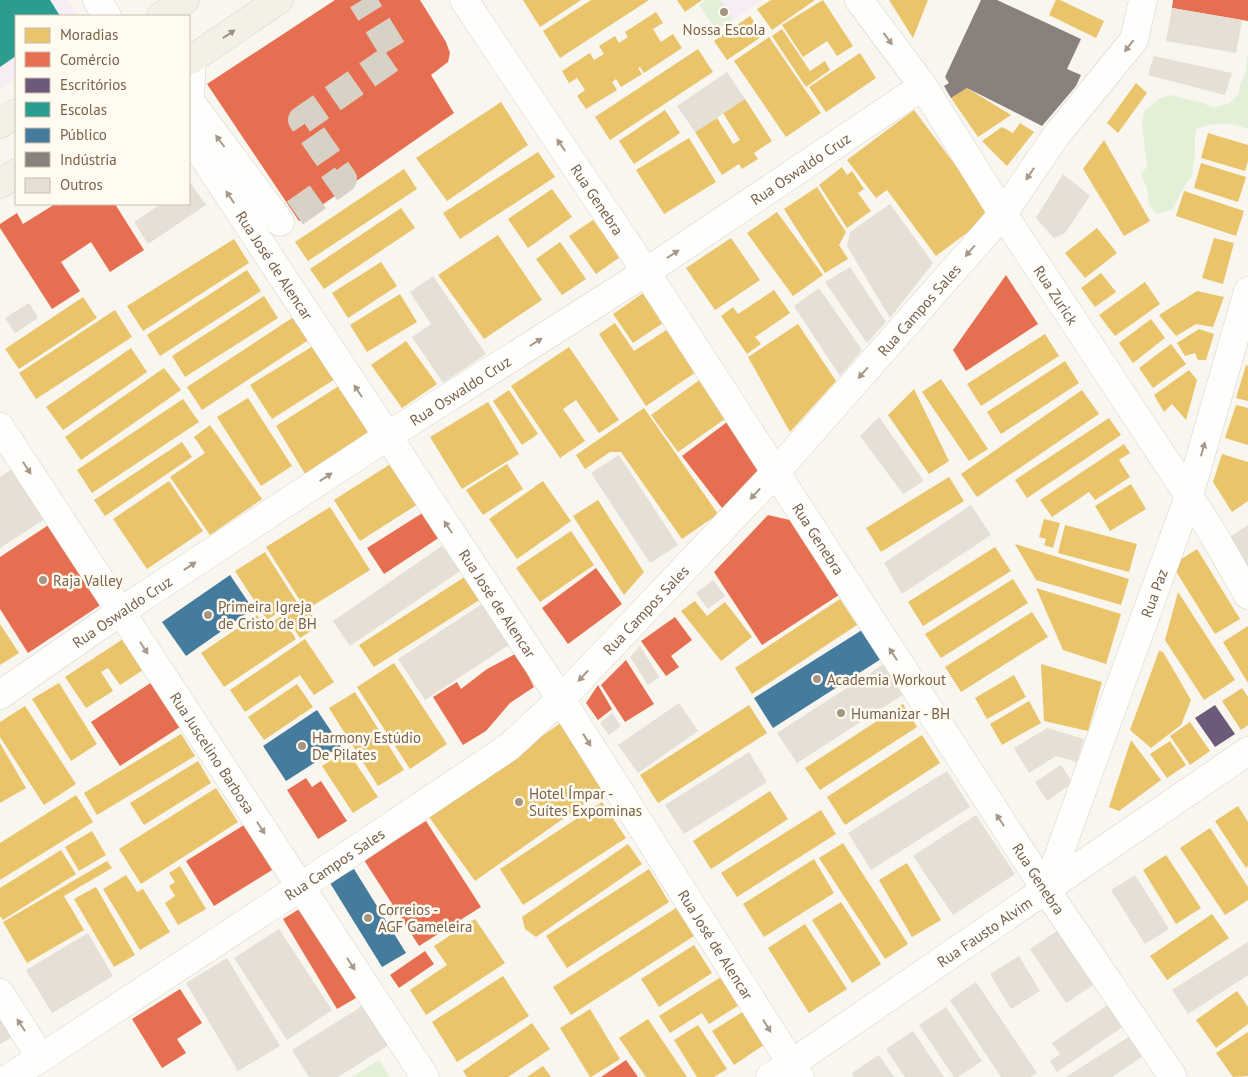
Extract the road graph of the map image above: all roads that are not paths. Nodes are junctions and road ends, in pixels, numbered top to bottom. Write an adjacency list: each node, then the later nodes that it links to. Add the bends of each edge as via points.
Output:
1 (97, 0): 7 (street)
2 (185, 0): 8 (main road)
3 (279, 0): 9 (main road, one-way to 3)
4 (464, 0): 18 (street, Rua Genebra, one-way to 4)
5 (859, 0): 10 (street, Rua Zurick, one-way to 10)
6 (1143, 0): 16 (street, Rua Campos Sales, one-way to 16, via 1134,40 1055,137)
7 (106, 15)
8 (162, 15)
9 (190, 60): 17 (street, one-way to 9, via 288,217 190,101)
10 (923, 86): 16 (street, Rua Zurick); 18 (street, Rua Oswaldo Cruz, one-way to 10)
11 (15, 115): 12 (main road)
12 (0, 124)
13 (190, 136): 17 (street, Rua José de Alencar, one-way to 13)
14 (15, 174): 15 (main road)
15 (0, 184)
16 (1003, 214): 22 (street, Rua Campos Sales, one-way to 22); 23 (street, Rua Zurick)
17 (258, 238): 21 (street, Rua José de Alencar, one-way to 17)
18 (646, 272): 21 (street, Rua Oswaldo Cruz, one-way to 18); 22 (street, Rua Genebra)
19 (1248, 291): 23 (street, Rua Paz, one-way to 19)
20 (0, 427): 25 (street, Rua Juscelino Barbosa, one-way to 25)
21 (388, 436): 25 (street, Rua Oswaldo Cruz, one-way to 21); 27 (street, Rua José de Alencar, one-way to 21)
22 (776, 472): 27 (street, Rua Campos Sales, one-way to 27); 30 (street, Rua Genebra, one-way to 22)
23 (1189, 496): 24 (street, Rua Zurick); 30 (street, Rua Paz)
24 (1248, 595)
25 (120, 612): 26 (street, Rua Oswaldo Cruz); 29 (street, Rua Juscelino Barbosa, one-way to 29)
26 (0, 694)
27 (561, 699): 29 (street, Rua Campos Sales, via 509,748); 33 (street, Rua José de Alencar, one-way to 33)
28 (1248, 751): 30 (street, Rua Fausto Alvim)
29 (300, 887): 32 (street, Rua Campos Sales); 35 (street, Rua Juscelino Barbosa, one-way to 35)
30 (1046, 890): 33 (street, Rua Fausto Alvim); 36 (street, Rua Genebra)
31 (0, 993): 32 (street, one-way to 31)
32 (41, 1058): 34 (street, Rua Campos Sales)
33 (787, 1073)
34 (10, 1077)
35 (425, 1077)
36 (1173, 1077)

